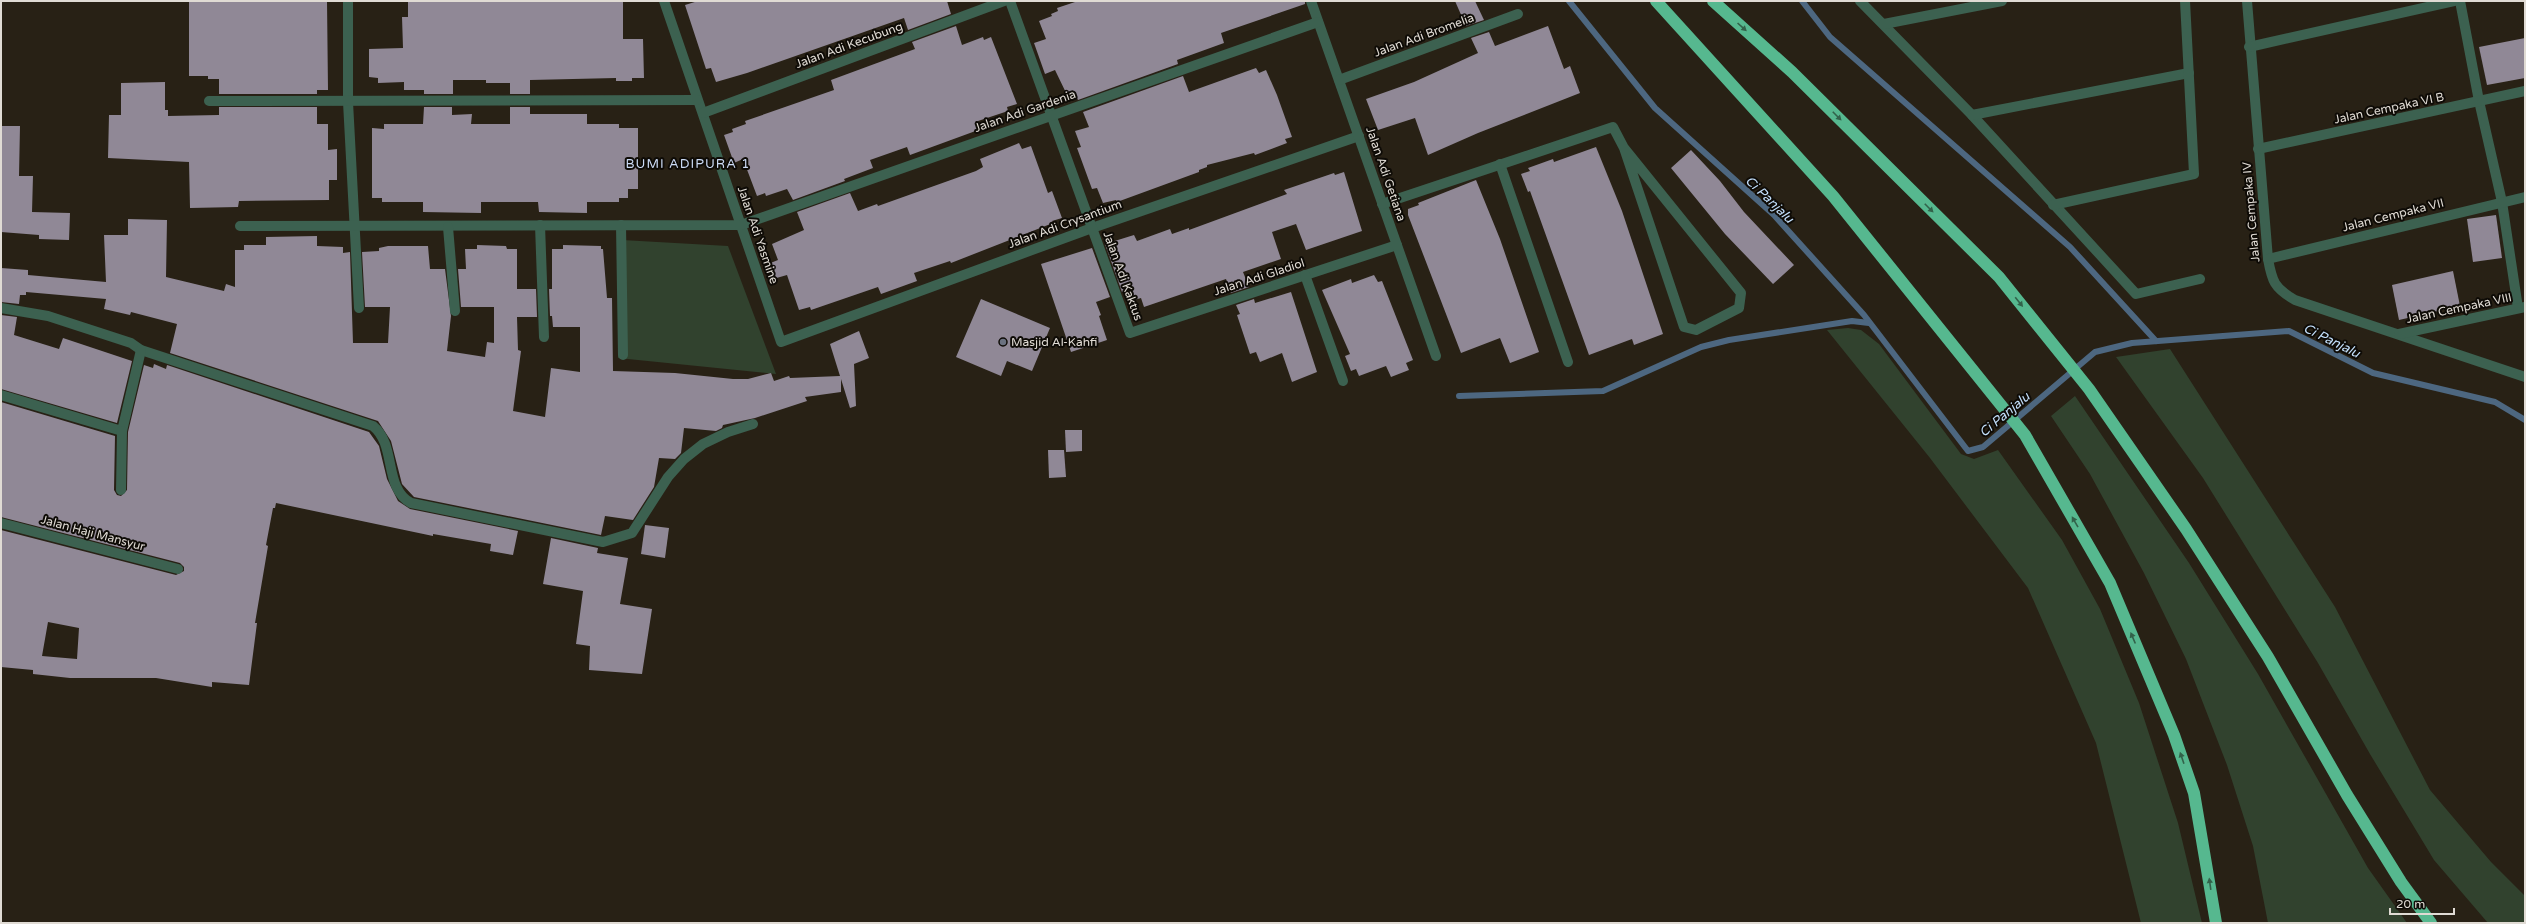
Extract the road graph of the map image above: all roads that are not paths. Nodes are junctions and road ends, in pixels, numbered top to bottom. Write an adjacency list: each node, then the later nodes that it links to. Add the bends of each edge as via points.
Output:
1 (348, 1): 24 (street)
2 (664, 1): 21 (street, Jalan Adi Yasmine)
3 (1004, 1): 25 (street, Jalan Adi Kecubung)
4 (1010, 1): 26 (street, Jalan Adi Kaktus)
5 (1311, 1): 15 (street, Jalan Adi Getiana)
6 (1656, 1): 67 (highway, one-way to 6, via 2194,793 2174,735 2110,583 2025,435 1833,196)
7 (1713, 1): 68 (highway, one-way to 68, via 1792,72 1999,277 2089,389 2186,529 2268,658 2347,795 2397,875)
8 (1860, 1): 16 (street)
9 (2002, 1): 16 (street)
10 (2185, 1): 18 (street)
11 (2247, 1): 17 (street, Jalan Cempaka IV)
12 (2454, 1): 17 (street)
13 (2460, 1): 23 (street)
14 (1518, 14): 19 (street, Jalan Adi Bromelia)
15 (1318, 22): 19 (street, Jalan Adi Getiana); 26 (street, Jalan Adi Gardenia)
16 (1884, 24): 27 (street)
17 (2249, 47): 30 (street, Jalan Cempaka IV)
18 (2189, 73): 27 (street); 35 (street, via 2194,174)
19 (1339, 80): 28 (street, Jalan Adi Getiana)
20 (2525, 91): 23 (street, Jalan Cempaka VI B)
21 (697, 100): 24 (street); 25 (street, Jalan Adi Yasmine)
22 (209, 101): 24 (street)
23 (2479, 101): 30 (street, Jalan Cempaka VI B); 33 (street)
24 (348, 102): 41 (street)
25 (703, 113): 38 (street, Jalan Adi Yasmine)
26 (1051, 115): 38 (street, Jalan Adi Gardenia); 42 (street, Jalan Adi Kaktus)
27 (1972, 115): 35 (street)
28 (1359, 136): 34 (street, Jalan Adi Getiana); 42 (street, Jalan Adi Crysantium)
29 (1624, 148): 29 (street, via 1684,328 1696,330 1738,308 1741,294); 31 (street, via 1613,127)
30 (2258, 150): 44 (street, Jalan Cempaka IV)
31 (1500, 164): 34 (street); 58 (street)
32 (2525, 197): 33 (street, Jalan Cempaka VII)
33 (2502, 202): 44 (street, Jalan Cempaka VII); 49 (street)
34 (1382, 204): 43 (street, Jalan Adi Getiana)
35 (2053, 205): 46 (street, via 2136,294)
36 (540, 225): 37 (street, Jalan Adi Gardenia); 40 (street, Jalan Adi Gardenia); 53 (street)
37 (621, 225): 38 (street, Jalan Adi Gardenia); 56 (street)
38 (741, 225): 54 (street, Jalan Adi Yasmine)
39 (240, 226): 41 (street, Jalan Adi Gardenia)
40 (448, 226): 41 (street, Jalan Adi Gardenia); 50 (street)
41 (356, 227): 48 (street)
42 (1092, 228): 51 (street, Jalan Adi Kaktus); 54 (street, Jalan Adi Crysantium)
43 (1397, 245): 45 (street, Jalan Adi Gladiol); 57 (street, Jalan Adi Getiana)
44 (2268, 259): 52 (street, Jalan Cempaka IV, via 2271,277 2279,291 2295,300)
45 (1305, 275): 51 (street, Jalan Adi Gladiol); 60 (street)
46 (2200, 279)
47 (1, 308): 55 (street, via 48,316 131,343)
48 (358, 308)
49 (2522, 308): 52 (street, Jalan Cempaka VIII)
50 (455, 311)
51 (1130, 333)
52 (2399, 334): 59 (street, Jalan Cempaka IV)
53 (544, 337)
54 (781, 342)
55 (141, 350): 62 (street, via 373,426 380,435 399,494 411,503 603,542 632,533 668,477 684,459 703,444); 63 (street)
56 (623, 354)
57 (1436, 356)
58 (1568, 362)
59 (2525, 377)
60 (1343, 381)
61 (1, 396): 63 (street)
62 (753, 424)
63 (122, 431): 64 (street)
64 (121, 490)
65 (1, 523): 66 (street, Jalan Haji Mansyur, via 49,534 73,544)
66 (178, 569)
67 (2216, 923)
68 (2431, 923)

